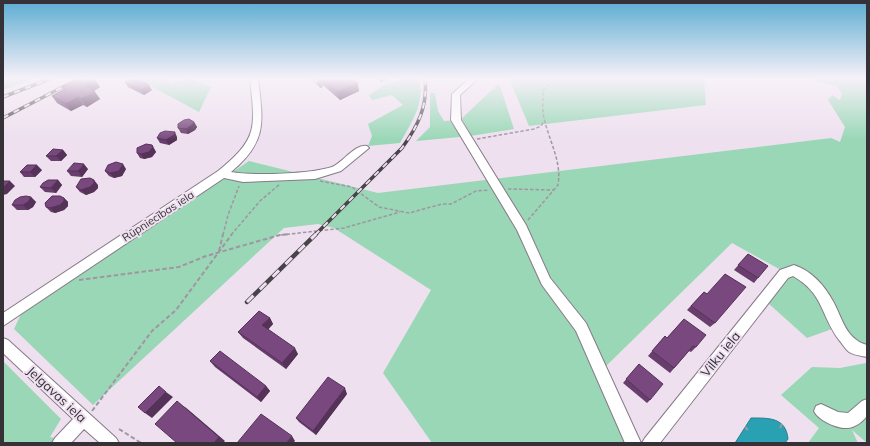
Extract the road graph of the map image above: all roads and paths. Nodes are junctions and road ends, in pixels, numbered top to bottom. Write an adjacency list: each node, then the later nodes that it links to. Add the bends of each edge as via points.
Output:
1 (256, 99): 7 (street, Rūpniecības iela, via 257,132 242,158)
2 (456, 99): 5 (street, via 456,120)
3 (543, 99): 4 (path)
4 (544, 121): 5 (path, via 541,126 534,129); 12 (path, via 560,169 558,185)
5 (469, 141): 11 (street)
6 (364, 148): 8 (street, via 337,169)
7 (222, 174): 10 (street); 16 (street, Rūpniecības iela)
8 (309, 176): 9 (street); 13 (path, via 309,179 352,187 379,207)
9 (293, 177): 10 (street); 15 (path, via 260,201)
10 (243, 178): 15 (path, via 228,215)
11 (498, 188): 12 (path); 13 (path, via 476,191 451,204 414,212); 14 (street)
12 (553, 190): 14 (path)
13 (400, 212): 15 (path, via 344,228 280,235)
14 (522, 228): 32 (street, via 546,282 581,327)
15 (218, 253): 16 (path, via 179,268 79,280); 22 (path, via 176,310 152,331 94,410)
16 (67, 276): 17 (street, Rūpniecības iela)
17 (3, 320)
18 (3, 344): 22 (street, Jelgavas iela)
19 (867, 351): 33 (street, Vilku iela, via 853,347 836,325 829,306 819,290 809,279 794,270 784,274)
20 (867, 406): 21 (street, via 850,421 836,419)
21 (821, 411)
22 (84, 419): 28 (street, Jelgavas iela); 29 (street)
23 (782, 424): 25 (path)
24 (745, 427): 27 (path)
25 (780, 428)
26 (119, 429): 31 (path)
27 (748, 430)
28 (98, 438): 30 (street, Jelgavas iela)
29 (60, 443)
30 (111, 443)
31 (141, 443)
32 (633, 443)
33 (650, 443)

